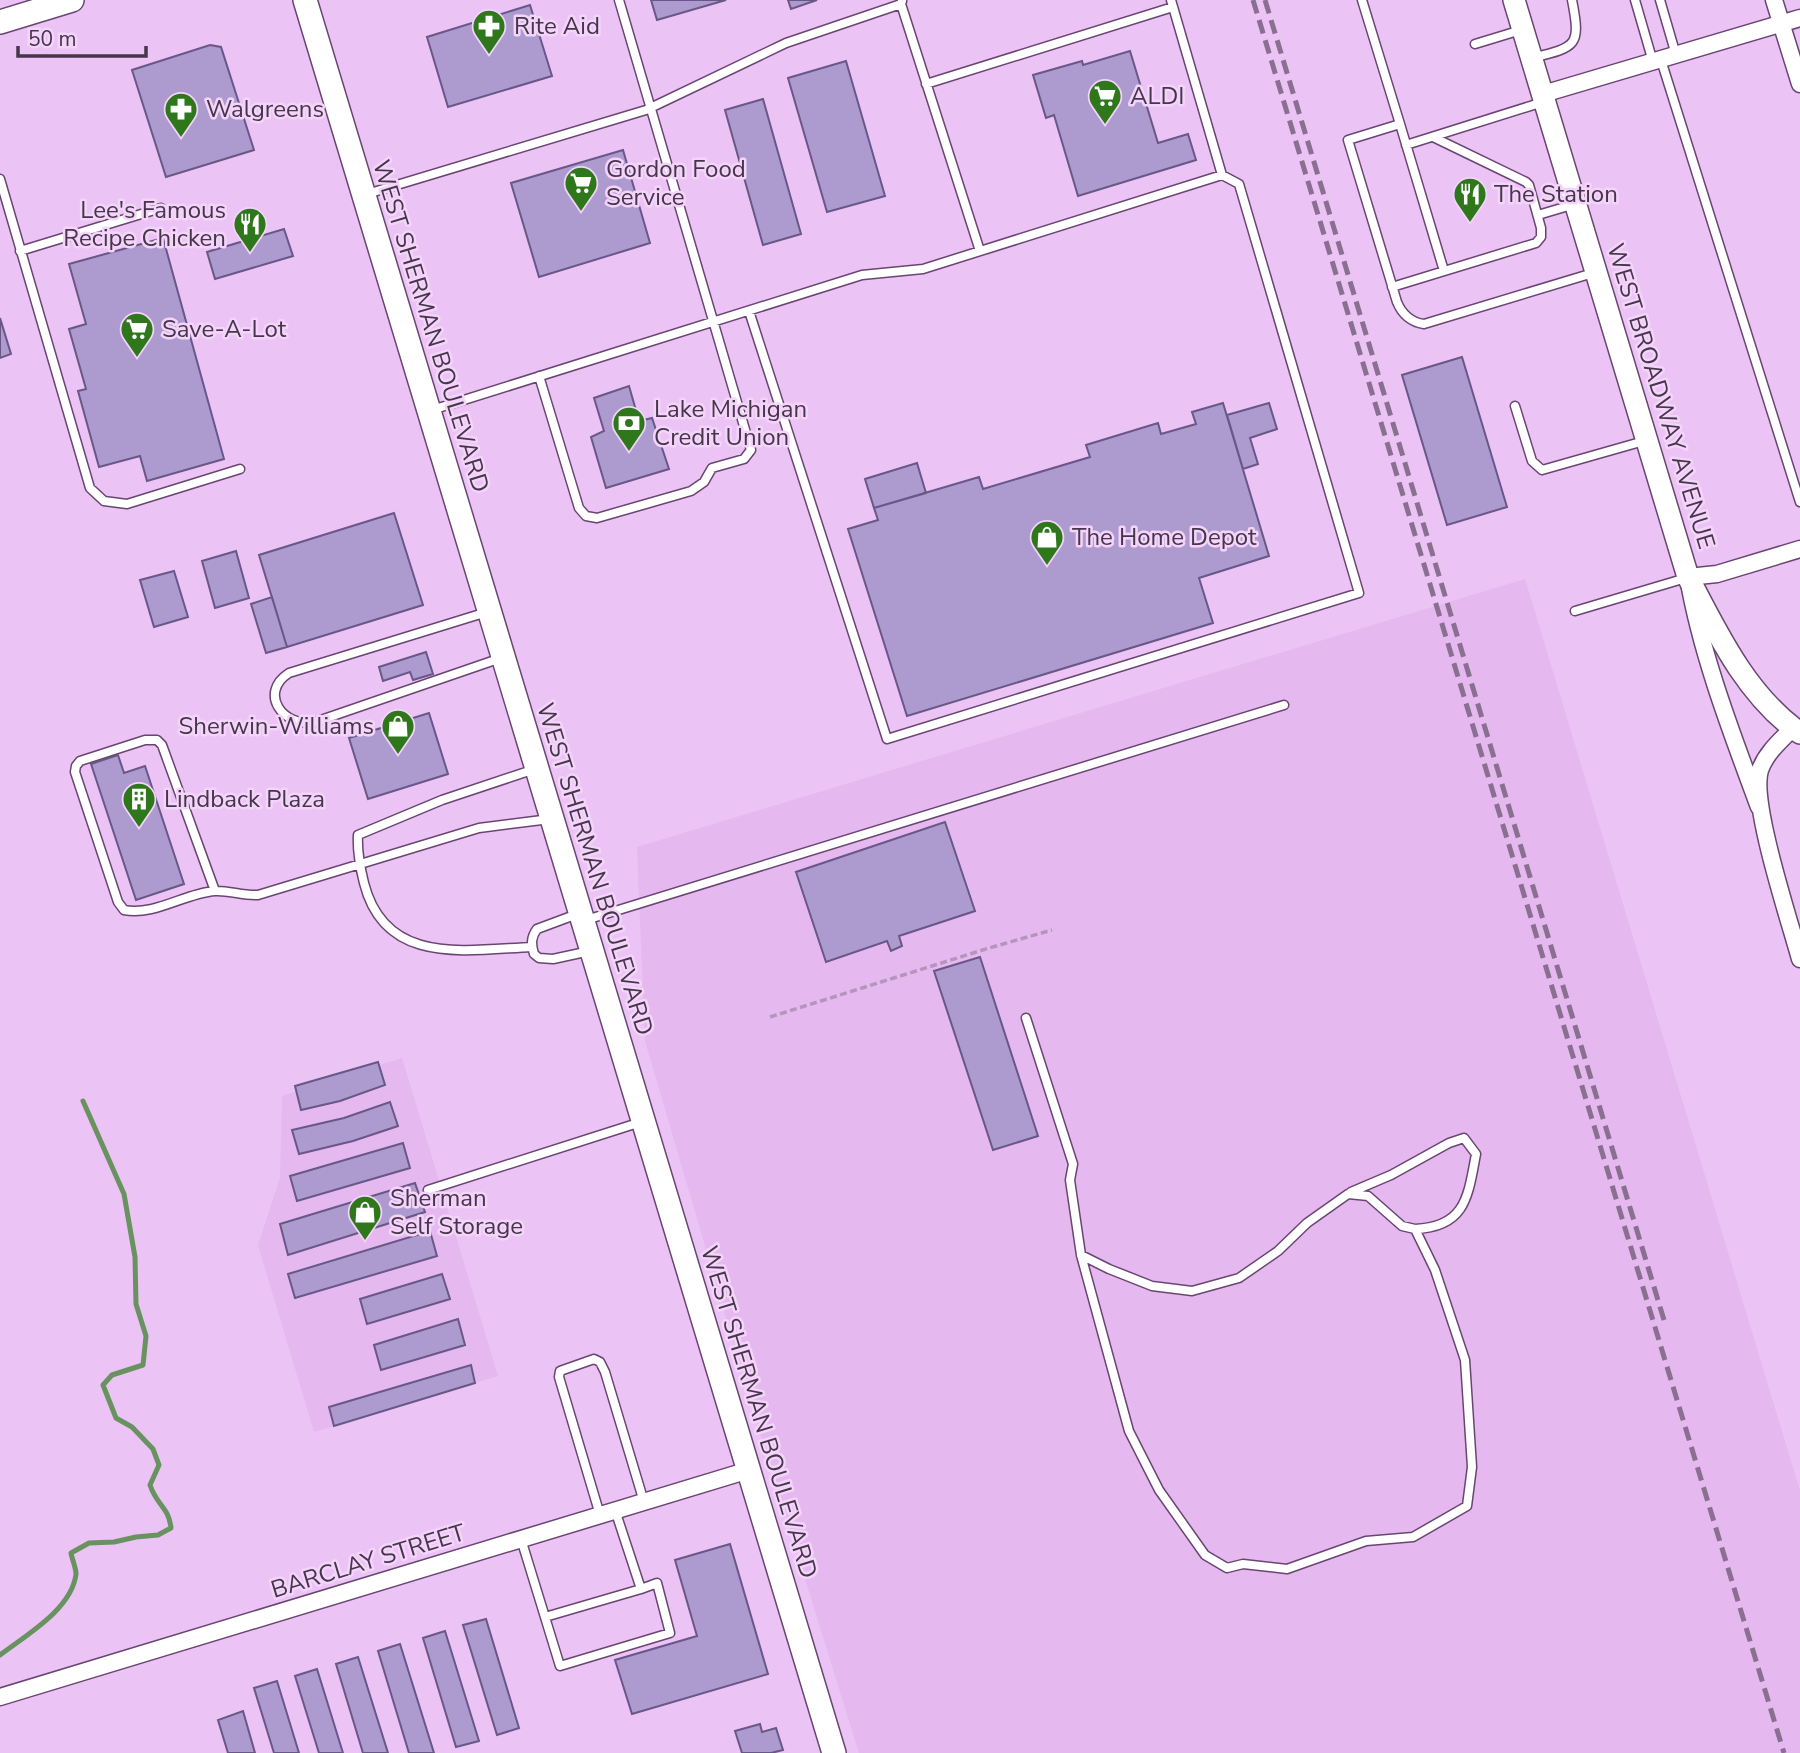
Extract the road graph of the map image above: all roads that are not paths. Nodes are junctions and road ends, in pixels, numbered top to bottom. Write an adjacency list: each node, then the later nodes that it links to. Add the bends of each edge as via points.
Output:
1 (72, 0): 13 (main road)
2 (305, 0): 28 (main road, WEST SHERMAN BOULEVARD)
3 (620, 0): 22 (lane)
4 (1362, 0): 23 (lane)
5 (1514, 0): 15 (street, WEST BROADWAY AVENUE)
6 (1572, 0): 17 (lane, via 1578,30 1572,43)
7 (1635, 0): 18 (lane)
8 (1660, 0): 18 (lane)
9 (1774, 0): 14 (street)
10 (901, 2): 19 (lane); 22 (lane, via 786,43)
11 (1172, 4): 19 (lane); 26 (lane)
12 (1800, 18): 14 (street)
13 (0, 22)
14 (1781, 24): 18 (street); 20 (street)
15 (1523, 29): 16 (lane); 17 (street, WEST BROADWAY AVENUE)
16 (1475, 44)
17 (1532, 58): 21 (street, WEST BROADWAY AVENUE)
18 (1663, 59): 21 (street); 44 (lane)
19 (926, 84): 33 (lane)
20 (1800, 84)
21 (1544, 98): 24 (lane); 29 (street, WEST BROADWAY AVENUE)
22 (652, 107): 28 (lane); 38 (lane)
23 (1400, 124): 25 (lane); 36 (lane, via 1348,139)
24 (1433, 136): 25 (lane); 31 (lane, via 1526,182)
25 (1406, 145): 34 (lane)
26 (1223, 175): 33 (lane); 37 (lane, via 1239,184 1359,593 887,739)
27 (0, 179): 32 (lane)
28 (364, 195): 41 (main road, WEST SHERMAN BOULEVARD)
29 (1576, 204): 31 (lane); 35 (street, WEST BROADWAY AVENUE)
30 (161, 208): 32 (lane)
31 (1538, 215): 34 (lane, via 1542,233 1536,243)
32 (20, 251): 43 (lane, via 90,488 104,501 127,504)
33 (979, 251): 37 (lane, via 923,269 862,275)
34 (1444, 271): 36 (lane)
35 (1596, 272): 36 (lane, via 1424,324 1404,315); 42 (street, WEST BROADWAY AVENUE)
36 (1392, 287)
37 (749, 311): 38 (lane)
38 (715, 321): 39 (lane); 39 (lane, via 751,450 744,459 712,468 704,482 691,491 597,518 586,516 579,508)
39 (540, 376): 41 (lane)
40 (1515, 406): 42 (lane, via 1532,461 1542,470)
41 (429, 411): 47 (main road, WEST SHERMAN BOULEVARD)
42 (1647, 440): 46 (street, WEST BROADWAY AVENUE)
43 (240, 469)
44 (1800, 502)
45 (1800, 549): 46 (street)
46 (1688, 578): 48 (lane); 51 (street, via 1754,690); 53 (street, WEST BROADWAY AVENUE, via 1694,612)
47 (490, 611): 49 (main road, WEST SHERMAN BOULEVARD); 49 (lane, via 289,673 280,679 275,699 285,716 296,722 315,722)
48 (1575, 611)
49 (504, 657): 52 (main road, WEST SHERMAN BOULEVARD)
50 (1284, 705): 57 (lane)
51 (1796, 731): 53 (street, WEST BROADWAY AVENUE, via 1771,749 1759,772)
52 (538, 769): 54 (main road, WEST SHERMAN BOULEVARD); 55 (lane, via 442,800 358,835)
53 (1759, 807): 60 (street, WEST BROADWAY AVENUE)
54 (553, 819): 55 (lane, via 479,828); 57 (main road, WEST SHERMAN BOULEVARD)
55 (360, 865): 56 (lane, via 258,895); 58 (lane, via 376,915 408,941 457,951)
56 (215, 891): 56 (lane, via 155,908 124,910 75,772 80,761 157,740)
57 (582, 917): 58 (lane, via 537,929); 59 (main road, WEST SHERMAN BOULEVARD)
58 (532, 947): 59 (lane, via 534,954 545,959)
59 (592, 950): 62 (main road, WEST SHERMAN BOULEVARD)
60 (1800, 959)
61 (1026, 1018): 66 (lane, via 1073,1164 1070,1180)
62 (644, 1122): 63 (lane); 67 (main road, WEST SHERMAN BOULEVARD)
63 (428, 1190)
64 (1348, 1194): 65 (lane, via 1368,1196 1402,1226); 65 (lane, via 1464,1138 1476,1154 1468,1195 1456,1217 1433,1228); 66 (lane, via 1240,1278 1192,1291 1152,1286)
65 (1415, 1228): 66 (lane, via 1435,1270 1465,1360 1472,1467 1467,1506 1413,1537 1366,1541 1287,1569 1243,1563 1227,1568 1205,1555 1159,1490 1129,1431)
66 (1081, 1255)
67 (749, 1470): 68 (street, BARCLAY STREET); 74 (main road, WEST SHERMAN BOULEVARD)
68 (644, 1502): 69 (street, BARCLAY STREET); 69 (lane, via 605,1372 594,1359 560,1371 559,1377)
69 (608, 1513): 70 (street, BARCLAY STREET); 71 (lane)
70 (521, 1539): 72 (lane); 73 (street, BARCLAY STREET)
71 (641, 1589): 72 (lane); 72 (lane, via 657,1583 670,1633 560,1666)
72 (545, 1617)
73 (0, 1697)
74 (834, 1753)

